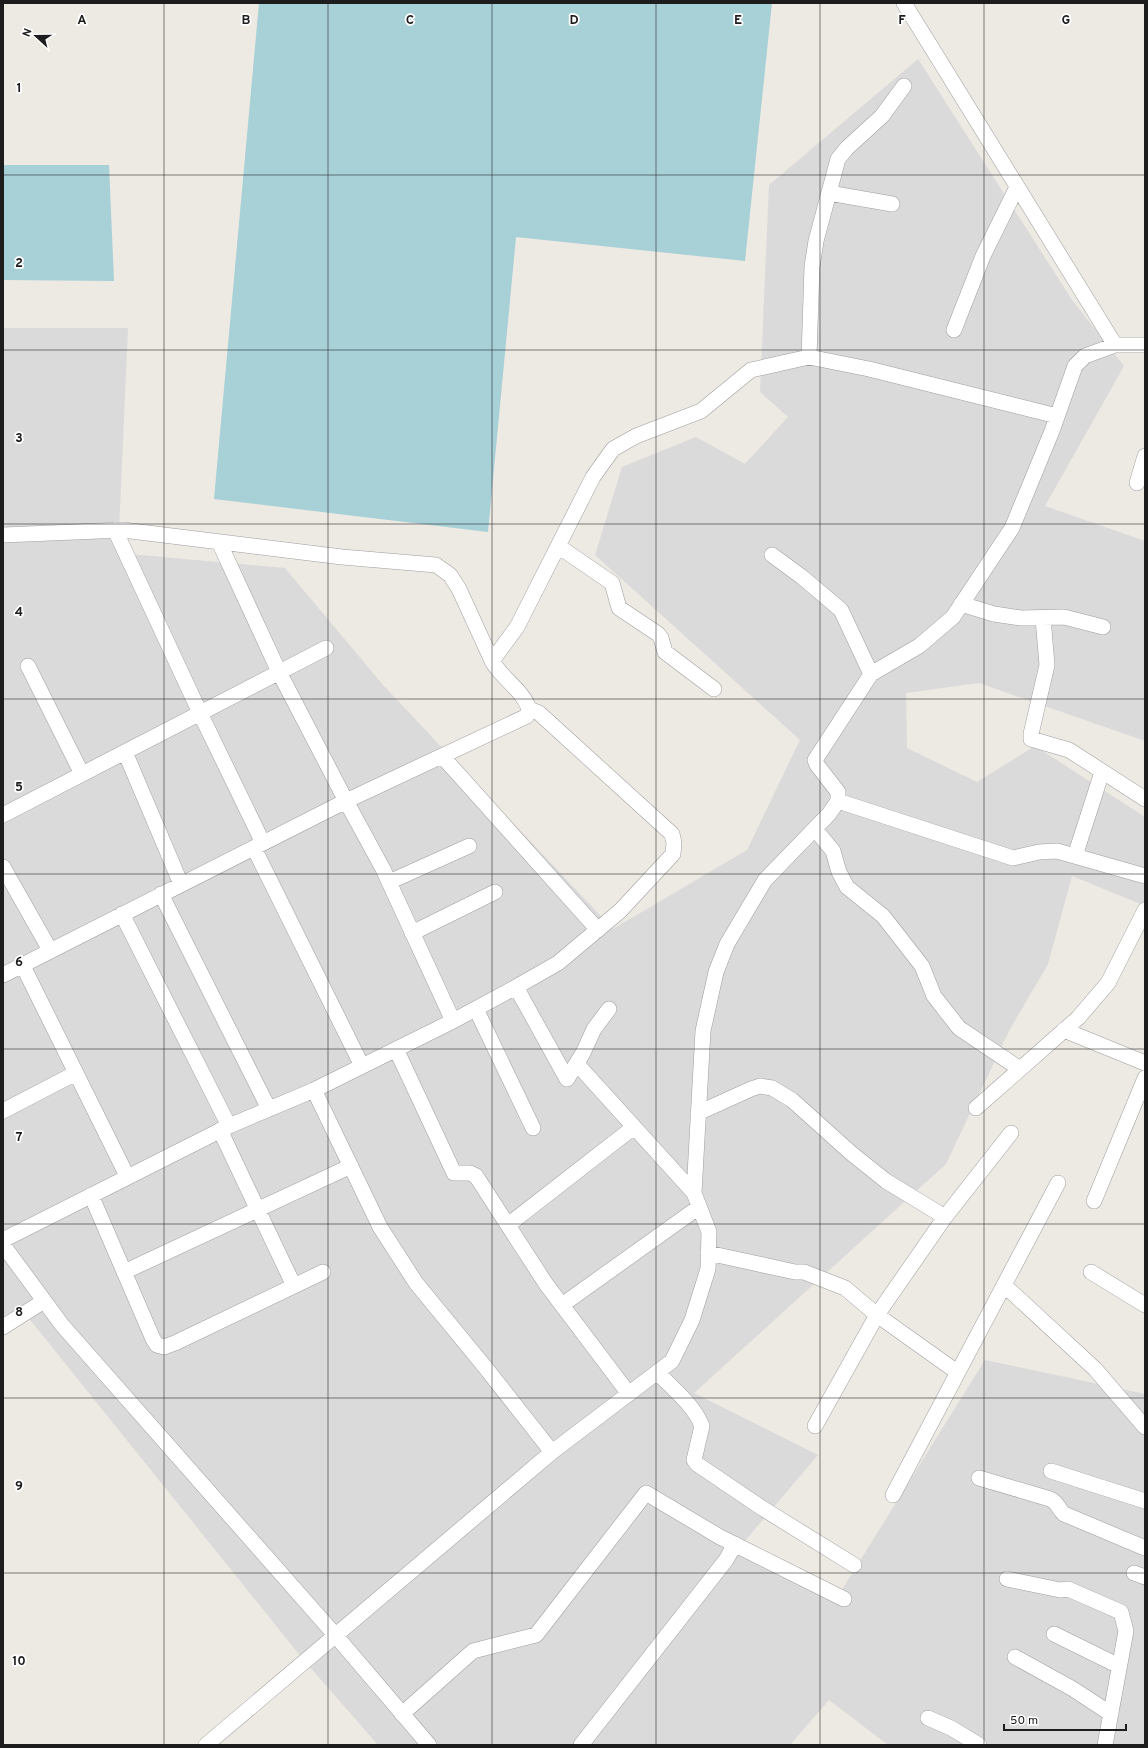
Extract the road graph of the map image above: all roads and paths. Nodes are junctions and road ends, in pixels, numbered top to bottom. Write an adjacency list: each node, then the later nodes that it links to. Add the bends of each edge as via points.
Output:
1 (904, 3): 3 (street)
2 (904, 86): 4 (street, via 882,116 838,159)
3 (1017, 187): 6 (street, via 983,256); 8 (street)
4 (829, 193): 5 (street); 9 (street, via 812,267)
5 (892, 204)
6 (954, 330)
7 (1145, 344): 8 (street)
8 (1115, 346): 10 (street, via 1084,356 1075,366)
9 (809, 357): 10 (street, via 869,369); 16 (street, via 751,370 701,411 636,436 613,450 593,477)
10 (1057, 416): 18 (street, via 1012,528)
11 (1145, 456): 12 (street)
12 (1137, 483)
13 (115, 530): 14 (street); 15 (street); 28 (street)
14 (3, 536)
15 (219, 542): 22 (street, via 436,565 453,580); 24 (street)
16 (558, 546): 22 (street, via 518,627); 26 (street, via 612,583 619,608 658,634 665,652)
17 (772, 555): 25 (street, via 841,610)
18 (961, 604): 19 (street, via 994,614); 25 (street, via 953,617 918,646)
19 (1043, 618): 20 (street, via 1064,617); 31 (street, via 1047,665 1031,739 1069,750)
20 (1103, 627)
21 (326, 648): 24 (street)
22 (492, 662): 27 (street, via 527,702)
23 (28, 666): 32 (street)
24 (279, 672): 28 (street); 34 (street)
25 (871, 674): 35 (street, via 815,760 838,792)
26 (714, 689)
27 (530, 709): 30 (street, via 526,716); 49 (street, via 539,713 672,834 673,854 620,911)
28 (200, 713): 29 (street); 38 (street)
29 (125, 752): 32 (street); 44 (street)
30 (442, 756): 34 (street); 49 (street)
31 (1102, 772): 33 (street); 40 (street)
32 (82, 774): 36 (street)
33 (1145, 799)
34 (346, 801): 38 (street); 43 (street)
35 (838, 801): 37 (street); 40 (street, via 1013,858 1057,851)
36 (3, 815)
37 (815, 829): 63 (street, via 833,851 847,887 883,916 922,966 934,996 959,1028); 70 (street, via 765,880 727,944 716,972 703,1031)
38 (258, 846): 44 (street); 62 (street)
39 (469, 846): 43 (street)
40 (1075, 856): 42 (street)
41 (3, 867): 51 (street)
42 (1145, 876)
43 (389, 882): 50 (street)
44 (181, 884): 46 (street)
45 (495, 892): 50 (street)
46 (161, 894): 48 (street); 68 (street)
47 (1145, 910): 58 (street, via 1108,983 1078,1018)
48 (122, 914): 51 (street); 72 (street)
49 (598, 930): 54 (street, via 558,963)
50 (412, 933): 57 (street)
51 (50, 950): 52 (street)
52 (22, 964): 53 (street); 64 (street)
53 (3, 975)
54 (516, 987): 55 (street); 61 (street, via 567,1079)
55 (476, 1009): 57 (street); 73 (street)
56 (609, 1009): 61 (street, via 594,1029)
57 (453, 1021): 59 (street)
58 (1064, 1030): 60 (street); 63 (street)
59 (396, 1050): 62 (street); 83 (street, via 454,1173 470,1173 476,1176)
60 (1145, 1063)
61 (576, 1064): 71 (street)
62 (362, 1066): 66 (street)
63 (1020, 1069): 67 (street)
64 (76, 1073): 69 (street); 76 (street)
65 (1145, 1078): 80 (street)
66 (314, 1090): 68 (street); 75 (street)
67 (976, 1108)
68 (269, 1109): 72 (street)
69 (3, 1111)
70 (698, 1113): 79 (street); 82 (street, via 751,1089 760,1086 772,1088 792,1100 886,1181)
71 (634, 1127): 79 (street); 83 (street)
72 (225, 1128): 76 (street); 81 (street)
73 (533, 1128)
74 (1011, 1133): 82 (street)
75 (351, 1166): 81 (street); 102 (street, via 380,1227 416,1283)
76 (127, 1176): 78 (street)
77 (1058, 1183): 90 (street)
78 (91, 1195): 84 (street); 87 (street)
79 (697, 1200): 86 (street, via 709,1232); 94 (street)
80 (1094, 1201)
81 (257, 1209): 87 (street); 91 (street)
82 (945, 1217): 95 (street)
83 (508, 1225): 94 (street)
84 (3, 1240)
85 (3, 1245): 92 (street)
86 (708, 1253): 95 (street, via 804,1272 845,1288); 97 (street, via 708,1269 692,1320 672,1361)
87 (124, 1272): 91 (street, via 152,1339 157,1345 164,1347)
88 (323, 1272): 91 (street)
89 (1092, 1272): 93 (street)
90 (1004, 1285): 98 (street); 101 (street, via 1095,1369)
91 (294, 1286)
92 (44, 1301): 96 (street); 113 (street, via 62,1325)
93 (1145, 1305)
94 (562, 1306): 99 (street)
95 (877, 1315): 98 (street); 100 (street)
96 (3, 1327)
97 (657, 1372): 99 (street); 109 (street, via 700,1421 702,1426 694,1460 697,1464)
98 (957, 1372): 105 (street)
99 (629, 1394): 102 (street)
100 (815, 1426)
101 (1145, 1427)
102 (552, 1452): 113 (street)
103 (1051, 1471): 106 (street)
104 (979, 1478): 108 (street, via 1055,1501 1064,1514)
105 (893, 1496)
106 (1145, 1501)
107 (735, 1544): 111 (street); 116 (street, via 646,1493 536,1635 472,1650); 121 (street, via 726,1560)
108 (1145, 1548)
109 (854, 1565)
110 (1007, 1579): 115 (street, via 1060,1590 1068,1589 1121,1612 1126,1631)
111 (844, 1599)
112 (1054, 1634): 115 (street)
113 (336, 1636): 116 (street); 119 (street)
114 (1015, 1657): 117 (street, via 1073,1689)
115 (1119, 1666): 117 (street)
116 (402, 1714): 120 (street)
117 (1111, 1714): 123 (street)
118 (928, 1718): 122 (street)
119 (206, 1745)
120 (429, 1745)
121 (581, 1745)
122 (979, 1745)
123 (1105, 1745)

